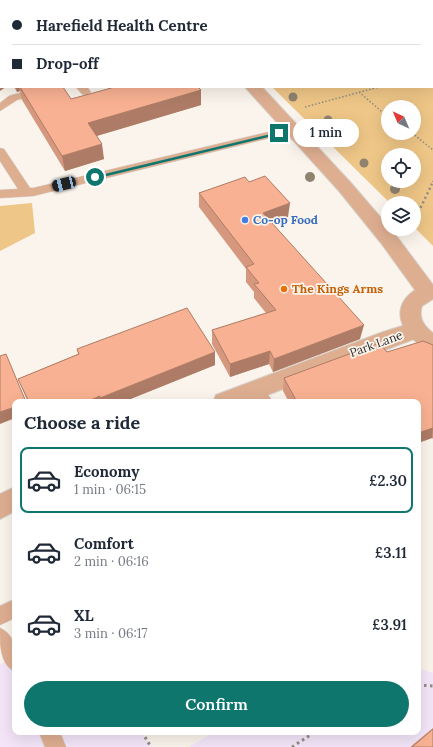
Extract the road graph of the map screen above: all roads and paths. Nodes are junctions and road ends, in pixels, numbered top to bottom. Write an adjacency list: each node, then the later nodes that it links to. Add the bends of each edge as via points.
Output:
1 (49, 88): 5 (lane, via 13,98)
2 (255, 88): 7 (street)
3 (375, 88): 4 (path)
4 (359, 92): 6 (path); 7 (path)
5 (0, 108)
6 (381, 111)
7 (280, 114): 8 (street)
8 (294, 129): 13 (lane); 16 (street)
9 (421, 140): 10 (path)
10 (433, 150)
11 (0, 152): 13 (lane)
12 (433, 181): 15 (path)
13 (26, 192): 14 (lane)
14 (0, 194)
15 (421, 207)
16 (431, 292): 17 (street, via 419,297 413,304 410,321)
17 (415, 330): 18 (street); 19 (street, Park Lane, via 390,338)
18 (433, 343)
19 (261, 396): 20 (street, Park Lane)
20 (242, 399)
21 (12, 500): 22 (street)
22 (0, 507)
23 (12, 610): 24 (lane)
24 (0, 616)
25 (0, 638): 26 (lane)
26 (12, 657)
27 (421, 685): 28 (path)
28 (433, 686)
29 (50, 735): 32 (lane)
30 (144, 735): 33 (path)
31 (310, 735): 34 (path)
32 (56, 747)
33 (151, 747)
34 (292, 747)

